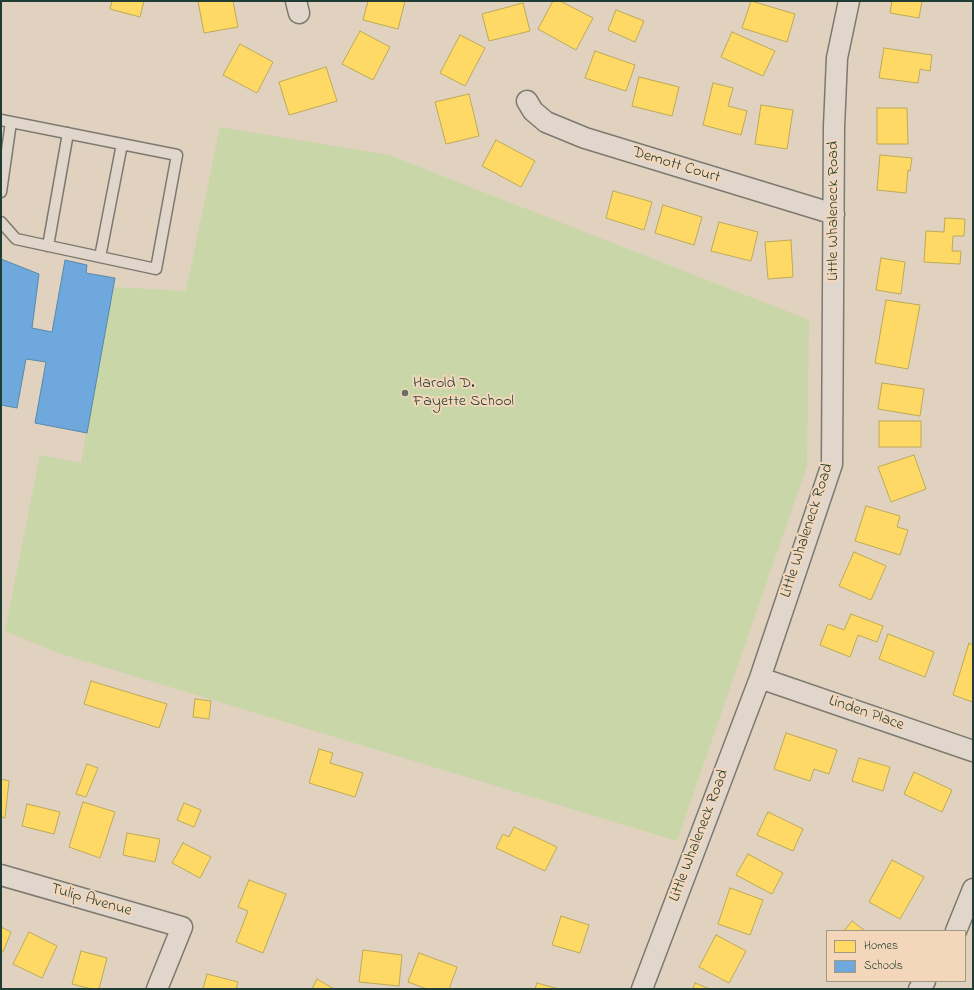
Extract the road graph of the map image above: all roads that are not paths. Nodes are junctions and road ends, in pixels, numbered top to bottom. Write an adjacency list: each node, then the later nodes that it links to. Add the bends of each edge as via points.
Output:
1 (849, 1): 7 (street, Little Whaleneck Road, via 837,58)
2 (527, 101): 7 (street, Demott Court, via 533,111 546,122 585,138)
3 (6, 121): 4 (lane); 6 (lane)
4 (68, 133): 5 (lane); 9 (lane)
5 (122, 144): 10 (lane); 10 (lane, via 177,154 156,269)
6 (1, 192)
7 (834, 214): 11 (street, Little Whaleneck Road, via 832,464)
8 (1, 222): 9 (lane, via 16,239)
9 (48, 246): 10 (lane)
10 (100, 257)
11 (760, 678): 12 (street, Linden Place); 17 (street, Little Whaleneck Road)
12 (973, 751)
13 (1, 875): 16 (street, Tulip Avenue, via 182,927)
14 (971, 899): 15 (street)
15 (956, 930)
16 (157, 989)
17 (642, 989)

